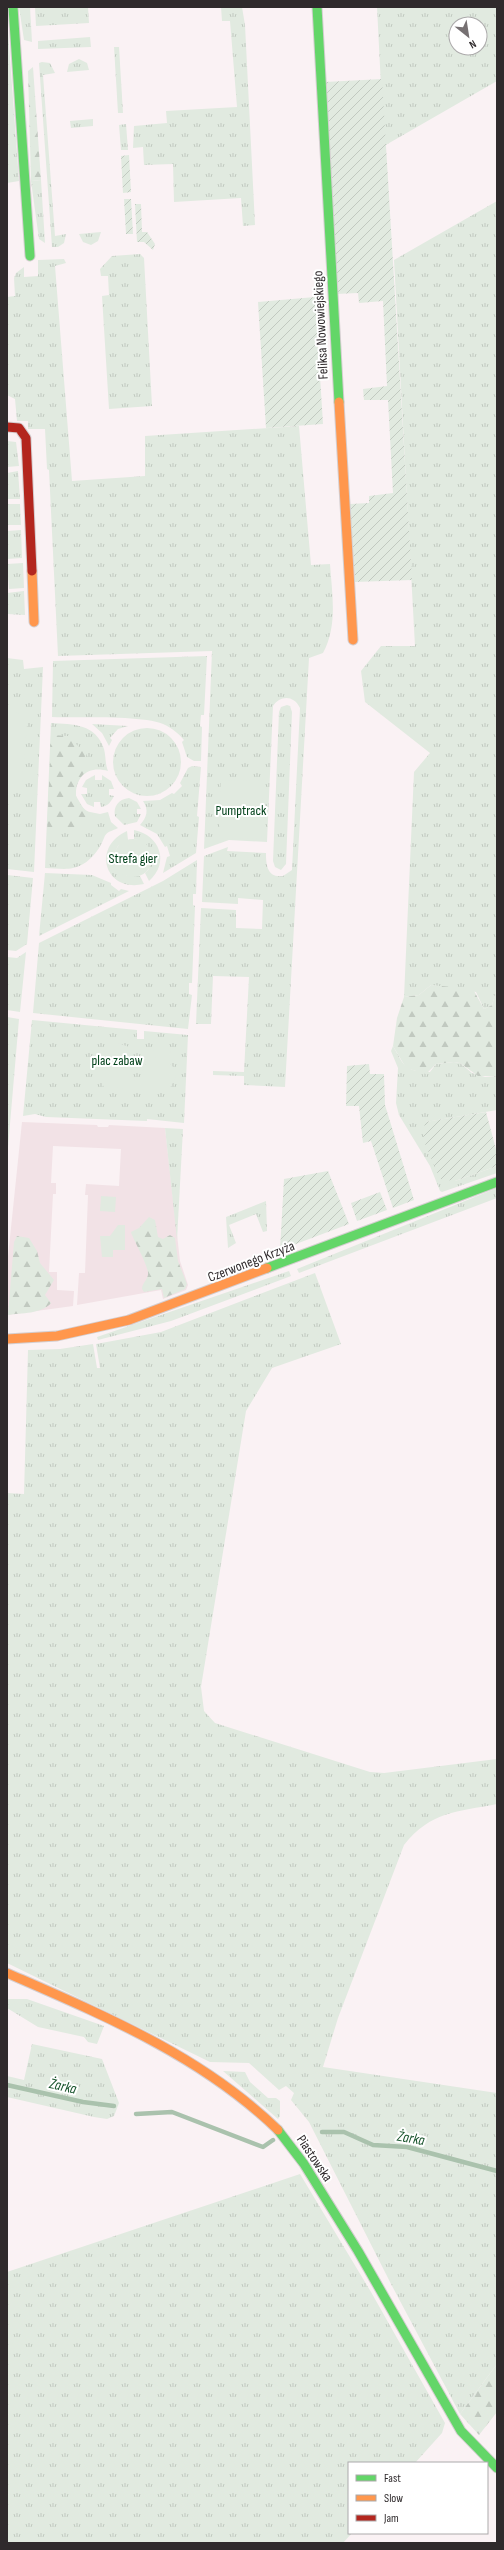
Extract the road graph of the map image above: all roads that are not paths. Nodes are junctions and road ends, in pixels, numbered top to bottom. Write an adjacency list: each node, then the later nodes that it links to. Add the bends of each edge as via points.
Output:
1 (13, 7): 3 (street)
2 (317, 7): 6 (street, Feliksa Nowowiejskiego)
3 (30, 256)
4 (7, 427): 5 (street, via 19,428 26,438)
5 (34, 622)
6 (353, 640)
7 (497, 1182): 8 (street, Czerwonego Krzyża, via 129,1320 57,1336)
8 (7, 1339)
9 (7, 1973): 10 (street, Piastowska, via 152,2040 224,2083 278,2130 304,2164 358,2251 461,2431)
10 (497, 2468)

